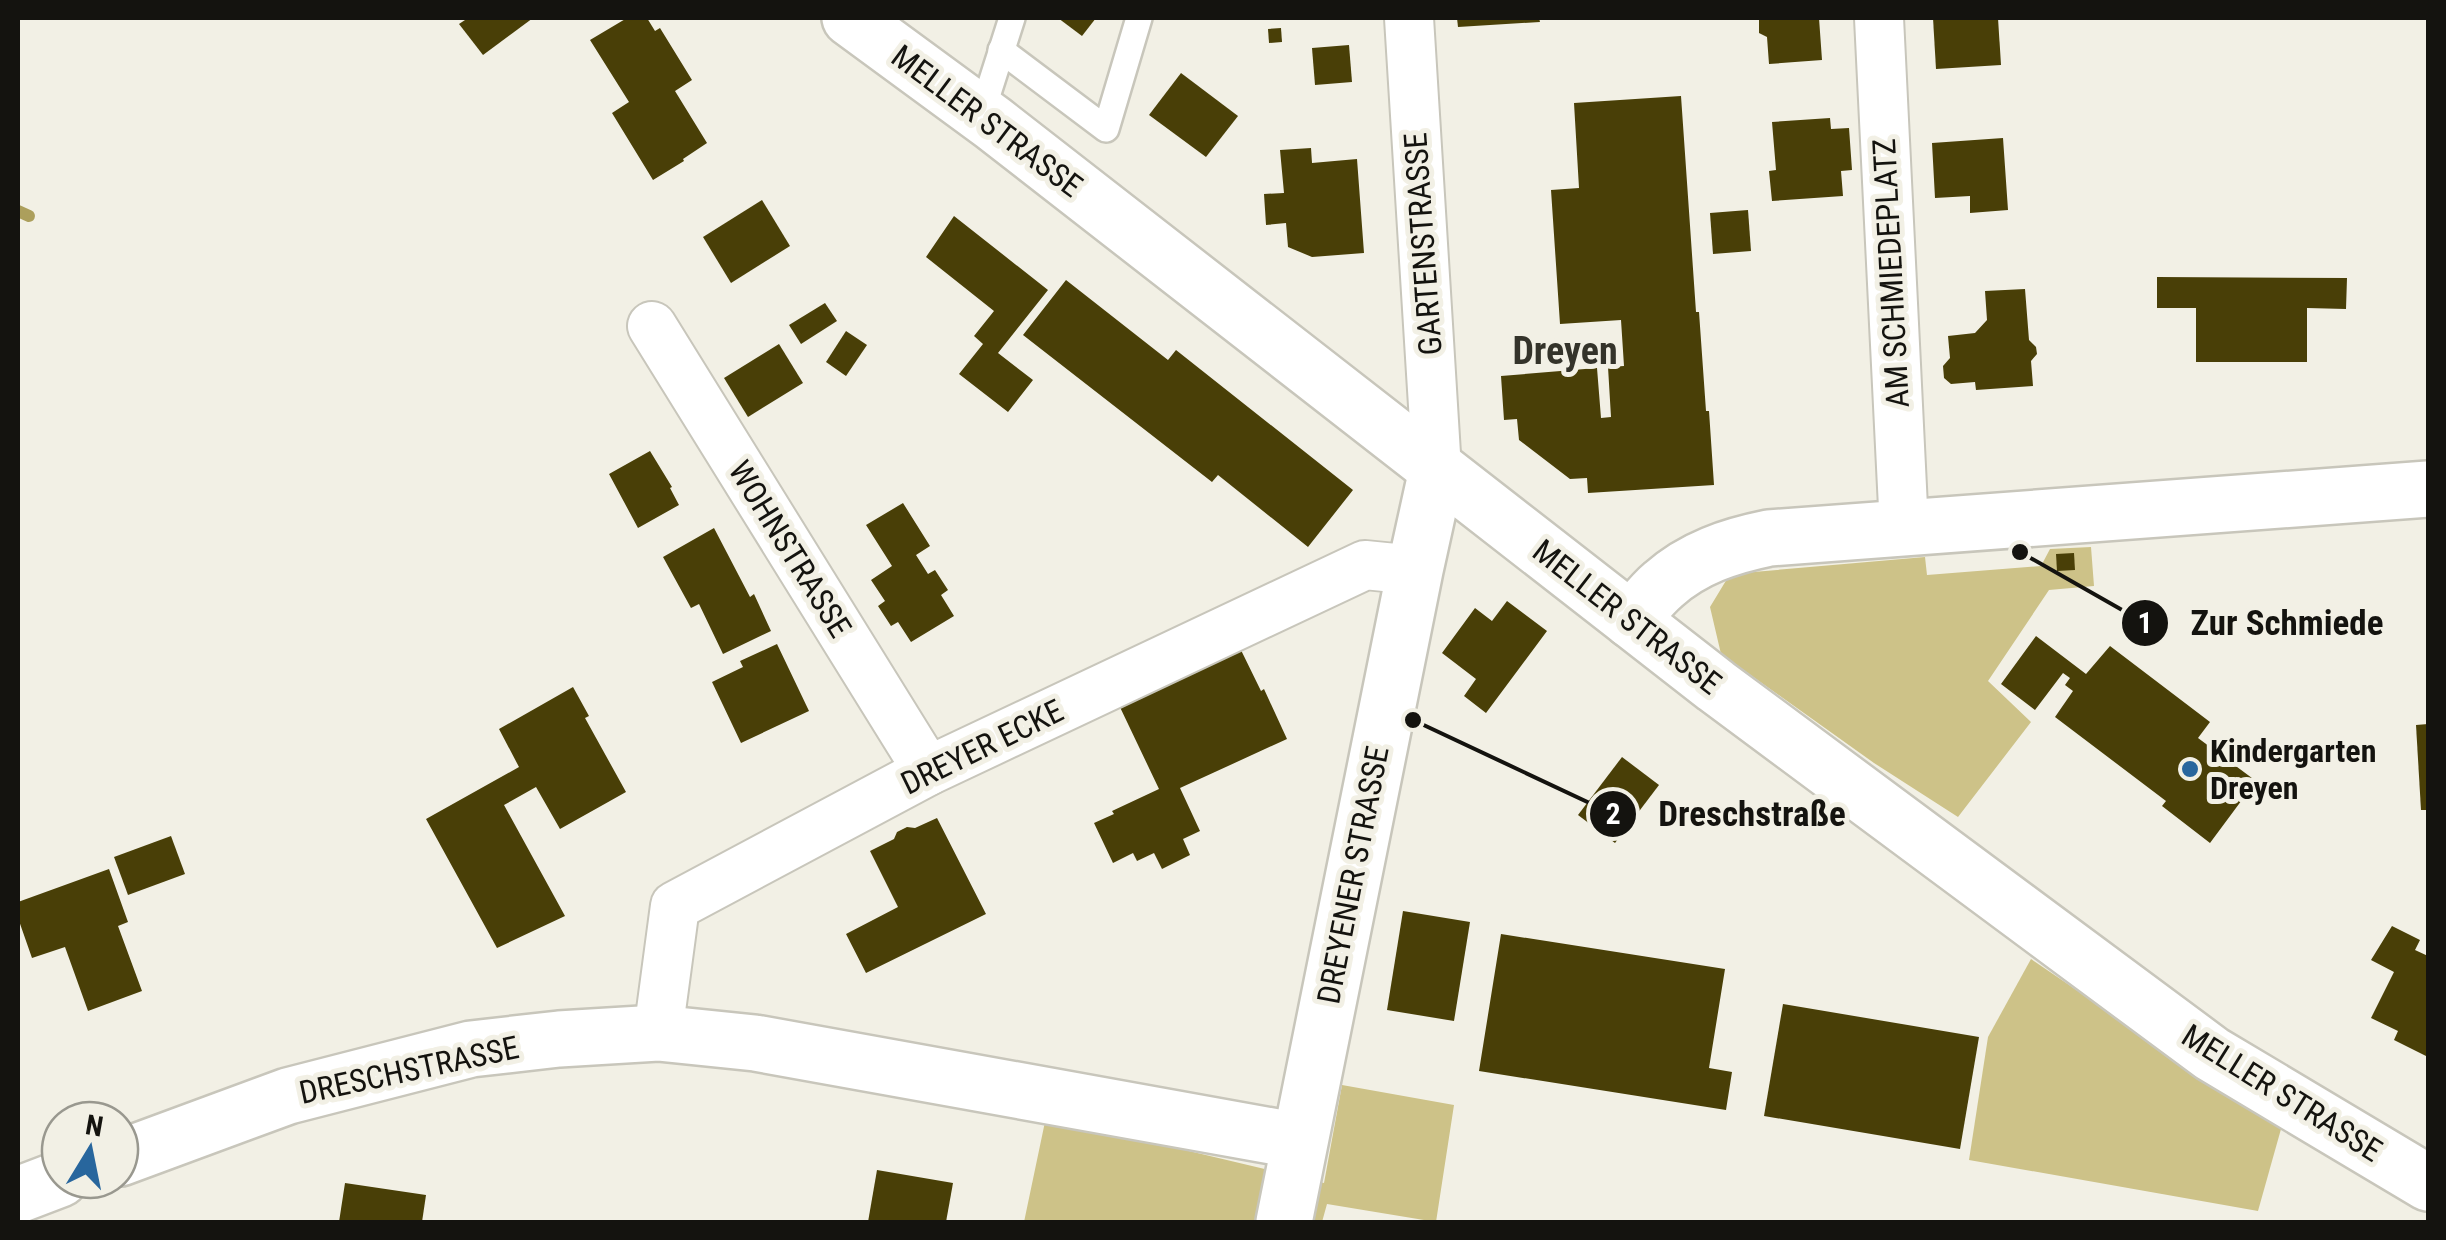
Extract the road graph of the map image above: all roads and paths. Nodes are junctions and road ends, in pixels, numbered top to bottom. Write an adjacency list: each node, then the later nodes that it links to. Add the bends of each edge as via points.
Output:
1 (850, 18): 7 (street, MELLER STRASSE)
2 (1012, 18): 6 (lane)
3 (1140, 18): 6 (lane, via 1106,128)
4 (1409, 18): 9 (street, GARTENSTRASSE)
5 (1879, 18): 11 (street, AM SCHMIEDEPLATZ)
6 (1002, 50): 7 (lane)
7 (980, 115): 9 (street, MELLER STRASSE)
8 (652, 326): 14 (street, WOHNSTRASSE)
9 (1438, 470): 12 (street, DREYENER STRASSE); 13 (street, MELLER STRASSE)
10 (2428, 489): 11 (street)
11 (1904, 528): 13 (street, via 1736,545 1704,556 1663,584)
12 (1415, 570): 14 (street, DREYER ECKE, via 1365,564); 16 (street, DREYENER STRASSE)
13 (1631, 620): 18 (street, MELLER STRASSE, via 2212,1054)
14 (928, 772): 15 (street, DREYER ECKE, via 675,906)
15 (658, 1033): 16 (street, DRESCHSTRASSE, via 774,1046); 17 (street, DRESCHSTRASSE, via 472,1049 288,1096)
16 (1299, 1141): 19 (street, DREYENER STRASSE)
17 (140, 1151)
18 (2428, 1183)
19 (1284, 1222)

